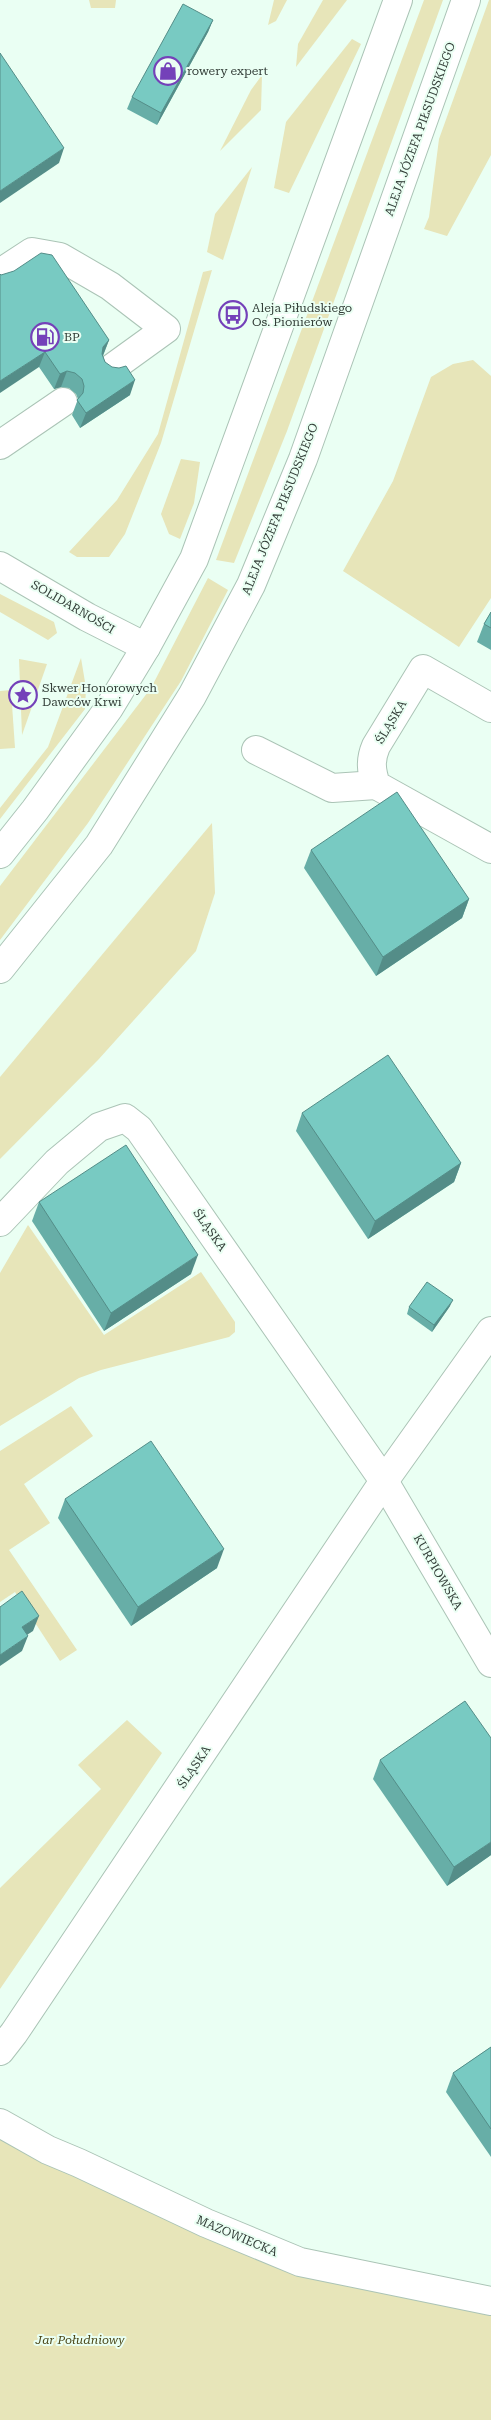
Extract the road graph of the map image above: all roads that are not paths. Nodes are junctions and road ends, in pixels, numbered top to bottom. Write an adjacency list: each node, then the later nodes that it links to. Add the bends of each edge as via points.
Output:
1 (398, 0): 8 (street, via 194,559)
2 (466, 0): 14 (street, ALEJA JÓZEFA PIŁSUDSKIEGO, via 303,459 251,585 192,696 99,845)
3 (0, 273): 4 (street, via 32,252 60,258 110,286 166,329)
4 (112, 368)
5 (63, 402): 6 (street)
6 (0, 444)
7 (0, 566): 8 (street, SOLIDARNOŚCI)
8 (146, 647): 13 (street, via 109,708)
9 (491, 708): 11 (street, ŚLĄSKA, via 423,669 371,758)
10 (256, 750): 11 (street, via 332,788)
11 (376, 785): 12 (street)
12 (491, 849)
13 (0, 854)
14 (0, 969)
15 (0, 1222): 17 (street, ŚLĄSKA, via 57,1162 99,1127 125,1118 139,1129)
16 (491, 1331): 17 (street, ŚLĄSKA)
17 (384, 1481): 18 (street, KURPIOWSKA); 19 (street, ŚLĄSKA)
18 (491, 1663)
19 (0, 2051)
20 (0, 2123): 21 (street, MAZOWIECKA, via 48,2150 206,2223 300,2262)
21 (491, 2301)

